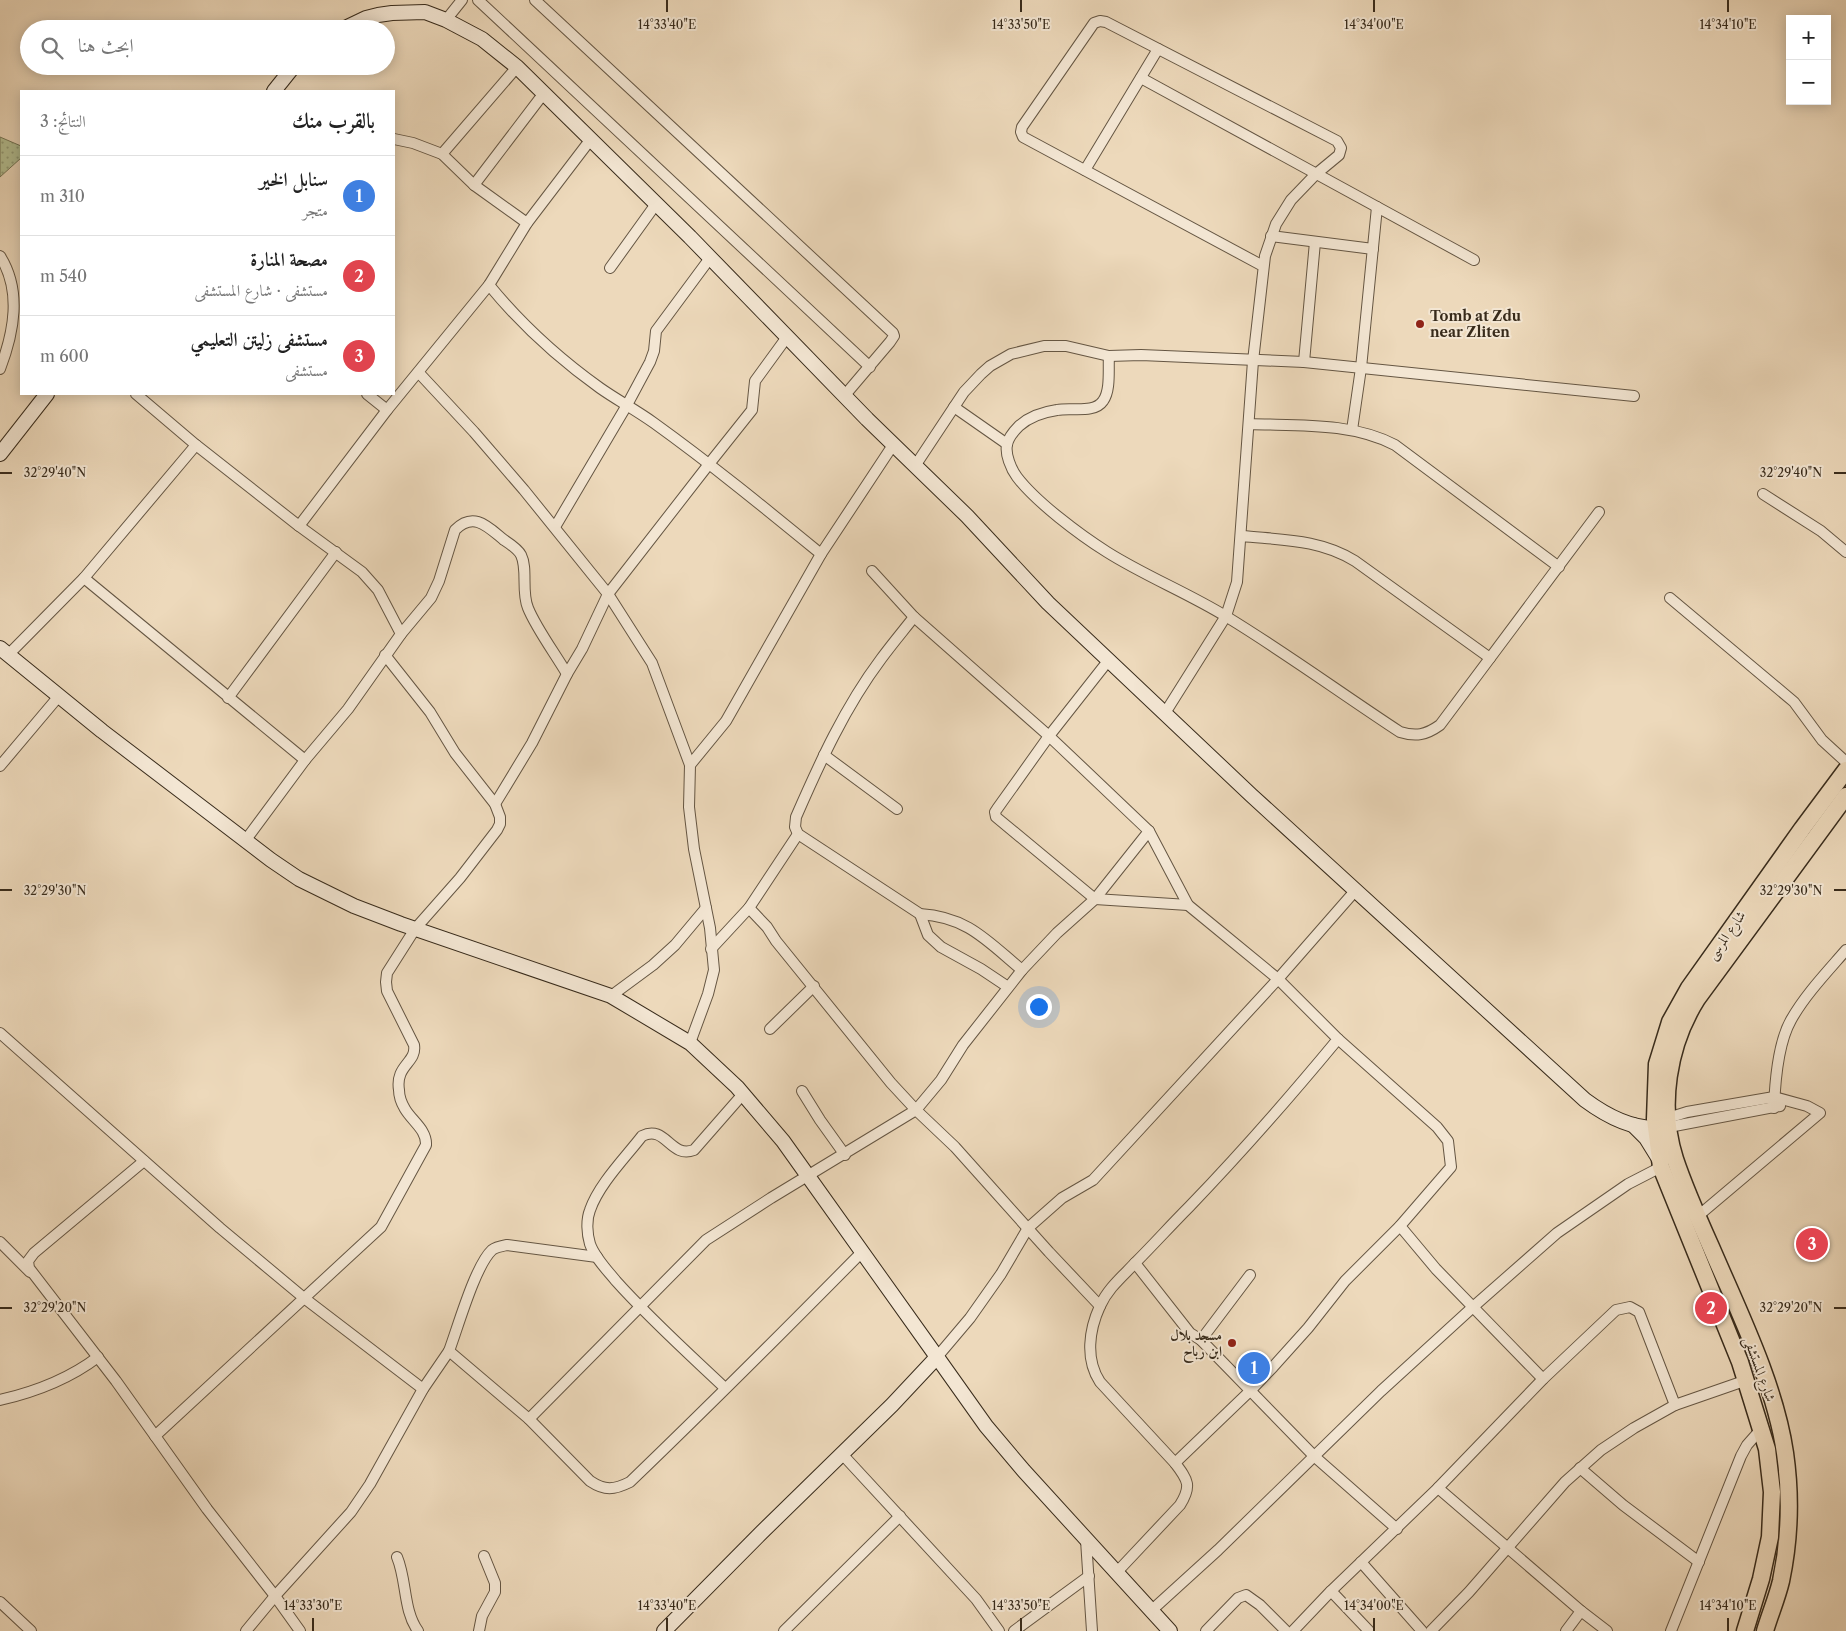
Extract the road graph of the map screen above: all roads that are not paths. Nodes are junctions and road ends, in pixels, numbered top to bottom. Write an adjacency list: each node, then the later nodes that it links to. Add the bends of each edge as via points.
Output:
1 (462, 0): 5 (street)
2 (478, 0): 34 (street)
3 (535, 0): 34 (street, via 893,333 893,339)
4 (362, 20): 5 (street, via 392,13 426,12)
5 (446, 20): 7 (street, via 482,39)
6 (1158, 49): 9 (street); 15 (street, via 1106,22 1094,23 1022,127 1025,139); 16 (street, via 1337,141 1341,148 1339,155)
7 (517, 67): 11 (street); 14 (street)
8 (287, 75): 10 (street)
9 (1140, 78): 15 (street); 16 (street)
10 (275, 90)
11 (544, 93): 13 (street); 17 (street)
12 (395, 139): 14 (street)
13 (591, 140): 18 (street); 20 (street)
14 (442, 154): 17 (street)
15 (1085, 170): 27 (street)
16 (1316, 174): 19 (street); 21 (street, via 1291,200)
17 (474, 185): 20 (street)
18 (656, 204): 25 (street); 28 (street)
19 (1377, 207): 23 (street); 26 (street)
20 (527, 223): 29 (street)
21 (1271, 236): 22 (street); 27 (street)
22 (1315, 242): 23 (street); 33 (street)
23 (1372, 249): 35 (street)
24 (0, 256): 36 (street, via 10,275 14,310)
25 (710, 258): 30 (street); 43 (street, via 656,331 653,357)
26 (1474, 260)
27 (1263, 266): 32 (street)
28 (610, 268)
29 (489, 285): 37 (street); 43 (street, via 539,339 572,367)
30 (787, 337): 41 (street); 52 (street, via 755,381 752,410)
31 (1109, 356): 32 (street); 44 (street, via 1056,345 1022,350 1001,359 980,374); 48 (street, via 1107,391 1100,404 1091,408 1057,410 1026,420 1013,432)
32 (1253, 361): 33 (street); 46 (street)
33 (1304, 362): 35 (street)
34 (870, 367): 41 (street)
35 (1361, 368): 42 (street); 47 (street)
36 (0, 369)
37 (419, 373): 45 (street); 57 (street)
38 (46, 395): 51 (street)
39 (137, 395): 49 (street)
40 (368, 395): 45 (street)
41 (845, 395): 50 (street)
42 (1634, 396)
43 (627, 405): 52 (street); 57 (street)
44 (954, 407): 48 (street); 53 (street)
45 (387, 410): 56 (street)
46 (1250, 424): 47 (street); 58 (street)
47 (1352, 430): 62 (street, via 1395,445)
48 (1007, 444): 67 (street, via 1008,459 1016,476 1088,540)
49 (196, 445): 56 (street); 64 (street)
50 (893, 445): 53 (street); 61 (street)
51 (0, 454)
52 (709, 464): 61 (street); 65 (street)
53 (915, 466): 73 (street)
54 (1763, 494): 60 (street, via 1821,531)
55 (1598, 512): 62 (street)
56 (299, 526): 59 (street)
57 (554, 527): 65 (street)
58 (1242, 536): 67 (street, via 1238,582); 72 (street, via 1306,542 1346,555)
59 (336, 552): 69 (street, via 362,572 378,590); 76 (street)
60 (1846, 552)
61 (821, 554): 82 (street, via 726,721)
62 (1559, 567): 72 (street)
63 (872, 571): 68 (street)
64 (84, 578): 70 (street); 76 (street)
65 (608, 594): 74 (street); 82 (street, via 652,663)
66 (1670, 598): 81 (street, via 1794,702 1822,740)
67 (1226, 616): 72 (street, via 1400,732 1410,735 1426,733 1440,725); 77 (street)
68 (914, 617): 78 (street); 79 (street, via 880,659)
69 (401, 634): 71 (street); 74 (street, via 431,598 440,581 455,530 468,521 478,522 485,524 521,555 528,610)
70 (4, 652): 75 (street)
71 (385, 655): 80 (street, via 348,710); 86 (street, via 425,705 454,753)
72 (1490, 658)
73 (1108, 661): 77 (street); 78 (street)
74 (567, 674): 86 (street, via 532,743)
75 (59, 696): 83 (street); 90 (street)
76 (228, 698): 80 (street)
77 (1165, 713): 91 (street)
78 (1049, 736): 88 (street); 92 (street, via 995,814)
79 (824, 755): 87 (street); 89 (street, via 796,816)
80 (305, 760): 90 (street)
81 (1846, 762)
82 (690, 765): 94 (street, via 689,807)
83 (0, 766)
84 (1846, 770): 113 (main road, شارع المرسى, via 1678,1006 1657,1064)
85 (1846, 796): 113 (main road, شارع المرسى, via 1689,1012 1670,1064)
86 (495, 804): 97 (street, via 500,817 497,830)
87 (897, 809)
88 (1149, 831): 92 (street); 93 (street)
89 (798, 834): 95 (street); 96 (street)
90 (246, 841): 97 (street, via 326,893)
91 (1355, 891): 101 (street); 114 (street, via 1573,1091 1598,1109)
92 (1095, 899): 93 (street); 100 (street)
93 (1188, 905): 101 (street)
94 (706, 908): 98 (street); 104 (street, via 675,945)
95 (749, 908): 98 (street); 102 (street)
96 (920, 914): 100 (street, via 959,922 977,932); 103 (street, via 928,935 941,947)
97 (415, 929): 104 (street); 128 (street, via 387,973 386,982 387,991 415,1050 414,1056 401,1070 399,1090 404,1108 424,1134 426,1145 381,1227)
98 (711, 949): 108 (street, via 714,970)
99 (1846, 950): 111 (street, via 1791,1021 1781,1049)
100 (1022, 970): 103 (street)
101 (1278, 979): 107 (street); 121 (street, via 1093,1180 1062,1198)
102 (814, 986): 105 (street); 112 (street)
103 (1008, 987): 112 (street)
104 (611, 996): 108 (street)
105 (770, 1029)
106 (0, 1033): 116 (street)
107 (1338, 1039): 120 (street, via 1437,1127 1448,1141 1451,1167); 125 (street, via 1276,1114)
108 (690, 1043): 110 (street)
109 (802, 1090): 115 (street)
110 (743, 1094): 118 (street); 124 (street, via 694,1150 678,1150 655,1133 642,1136 590,1210 587,1223 590,1244)
111 (1774, 1102): 113 (street); 119 (street, via 1794,1102 1820,1113)
112 (916, 1110): 115 (street); 121 (street, via 955,1147)
113 (1662, 1123): 114 (street); 117 (main road, شارع المستشفى); 119 (main road, شارع المستشفى)
114 (1633, 1125): 117 (street, via 1646,1138)
115 (845, 1155): 118 (street)
116 (144, 1161): 126 (street, via 34,1253 28,1261); 128 (street)
117 (1660, 1163): 130 (street, via 1557,1233); 137 (main road, شارع المستشفى)
118 (809, 1177): 123 (street); 131 (street, via 706,1240)
119 (1698, 1216): 187 (main road, شارع المستشفى, via 1756,1354 1784,1451 1789,1492 1788,1537 1781,1581)
120 (1400, 1226): 130 (street); 140 (street, via 1345,1281 1308,1328)
121 (1028, 1228): 129 (street); 135 (street, via 980,1304)
122 (0, 1242): 126 (street)
123 (862, 1251): 135 (street); 138 (street, via 763,1354)
124 (597, 1257): 131 (street); 133 (street, via 507,1245 494,1248 475,1278)
125 (1135, 1263): 129 (street); 132 (street, via 1190,1333)
126 (30, 1272): 134 (street)
127 (1250, 1275): 132 (street)
128 (304, 1298): 139 (street); 145 (street)
129 (1100, 1306): 148 (street, via 1091,1344 1090,1359 1094,1372)
130 (1473, 1307): 136 (street); 147 (street)
131 (640, 1308): 138 (street); 143 (street)
132 (1201, 1340): 140 (street)
133 (449, 1351): 139 (street); 143 (street)
134 (98, 1357): 141 (street, via 58,1381); 145 (street)
135 (937, 1357): 146 (street); 153 (street, via 986,1426)
136 (1543, 1380): 142 (street, via 1616,1310 1630,1308 1639,1312); 150 (street)
137 (1746, 1380): 142 (street); 144 (main road, شارع المستشفى)
138 (725, 1388): 143 (street, via 630,1482 619,1488 599,1487 590,1481)
139 (423, 1389): 162 (street, via 351,1512)
140 (1250, 1391): 147 (street); 148 (street)
141 (0, 1400)
142 (1675, 1405): 149 (street, via 1634,1428)
143 (529, 1419)
144 (1762, 1428): 158 (street, via 1747,1445); 186 (main road, شارع المستشفى, via 1768,1449 1772,1492 1770,1537 1762,1579)
145 (155, 1436): 162 (street)
146 (842, 1454): 151 (street); 171 (street)
147 (1314, 1457): 152 (street); 164 (street)
148 (1175, 1463): 159 (street, via 1186,1479 1186,1494)
149 (1580, 1468): 154 (street); 158 (street)
150 (1438, 1488): 152 (street); 154 (street)
151 (900, 1516): 172 (street); 173 (street, via 976,1599)
152 (1397, 1529): 157 (street)
153 (1086, 1540): 159 (street); 160 (street)
154 (1509, 1548): 165 (street); 182 (street)
155 (484, 1556): 170 (street, via 495,1592 482,1616)
156 (397, 1557): 169 (street, via 409,1611)
157 (1362, 1562): 161 (street); 181 (street)
158 (1699, 1562): 185 (street)
159 (1117, 1572): 164 (street)
160 (1089, 1576): 174 (street); 175 (street)
161 (1331, 1591): 179 (street); 180 (street)
162 (275, 1596): 167 (street); 168 (street)
163 (0, 1602): 166 (street)
164 (1152, 1610): 176 (street)
165 (1581, 1611): 183 (street); 184 (street)
166 (30, 1631)
167 (246, 1631)
168 (300, 1631)
169 (418, 1631)
170 (480, 1631)
171 (664, 1631)
172 (784, 1631)
173 (999, 1631)
174 (1014, 1631)
175 (1092, 1631)
176 (1170, 1631)
177 (1206, 1631): 178 (street, via 1238,1598 1246,1595)
178 (1286, 1631)
179 (1293, 1631)
180 (1369, 1631)
181 (1422, 1631)
182 (1431, 1631)
183 (1566, 1631)
184 (1607, 1631)
185 (1671, 1631)
186 (1746, 1631)
187 (1765, 1631)

